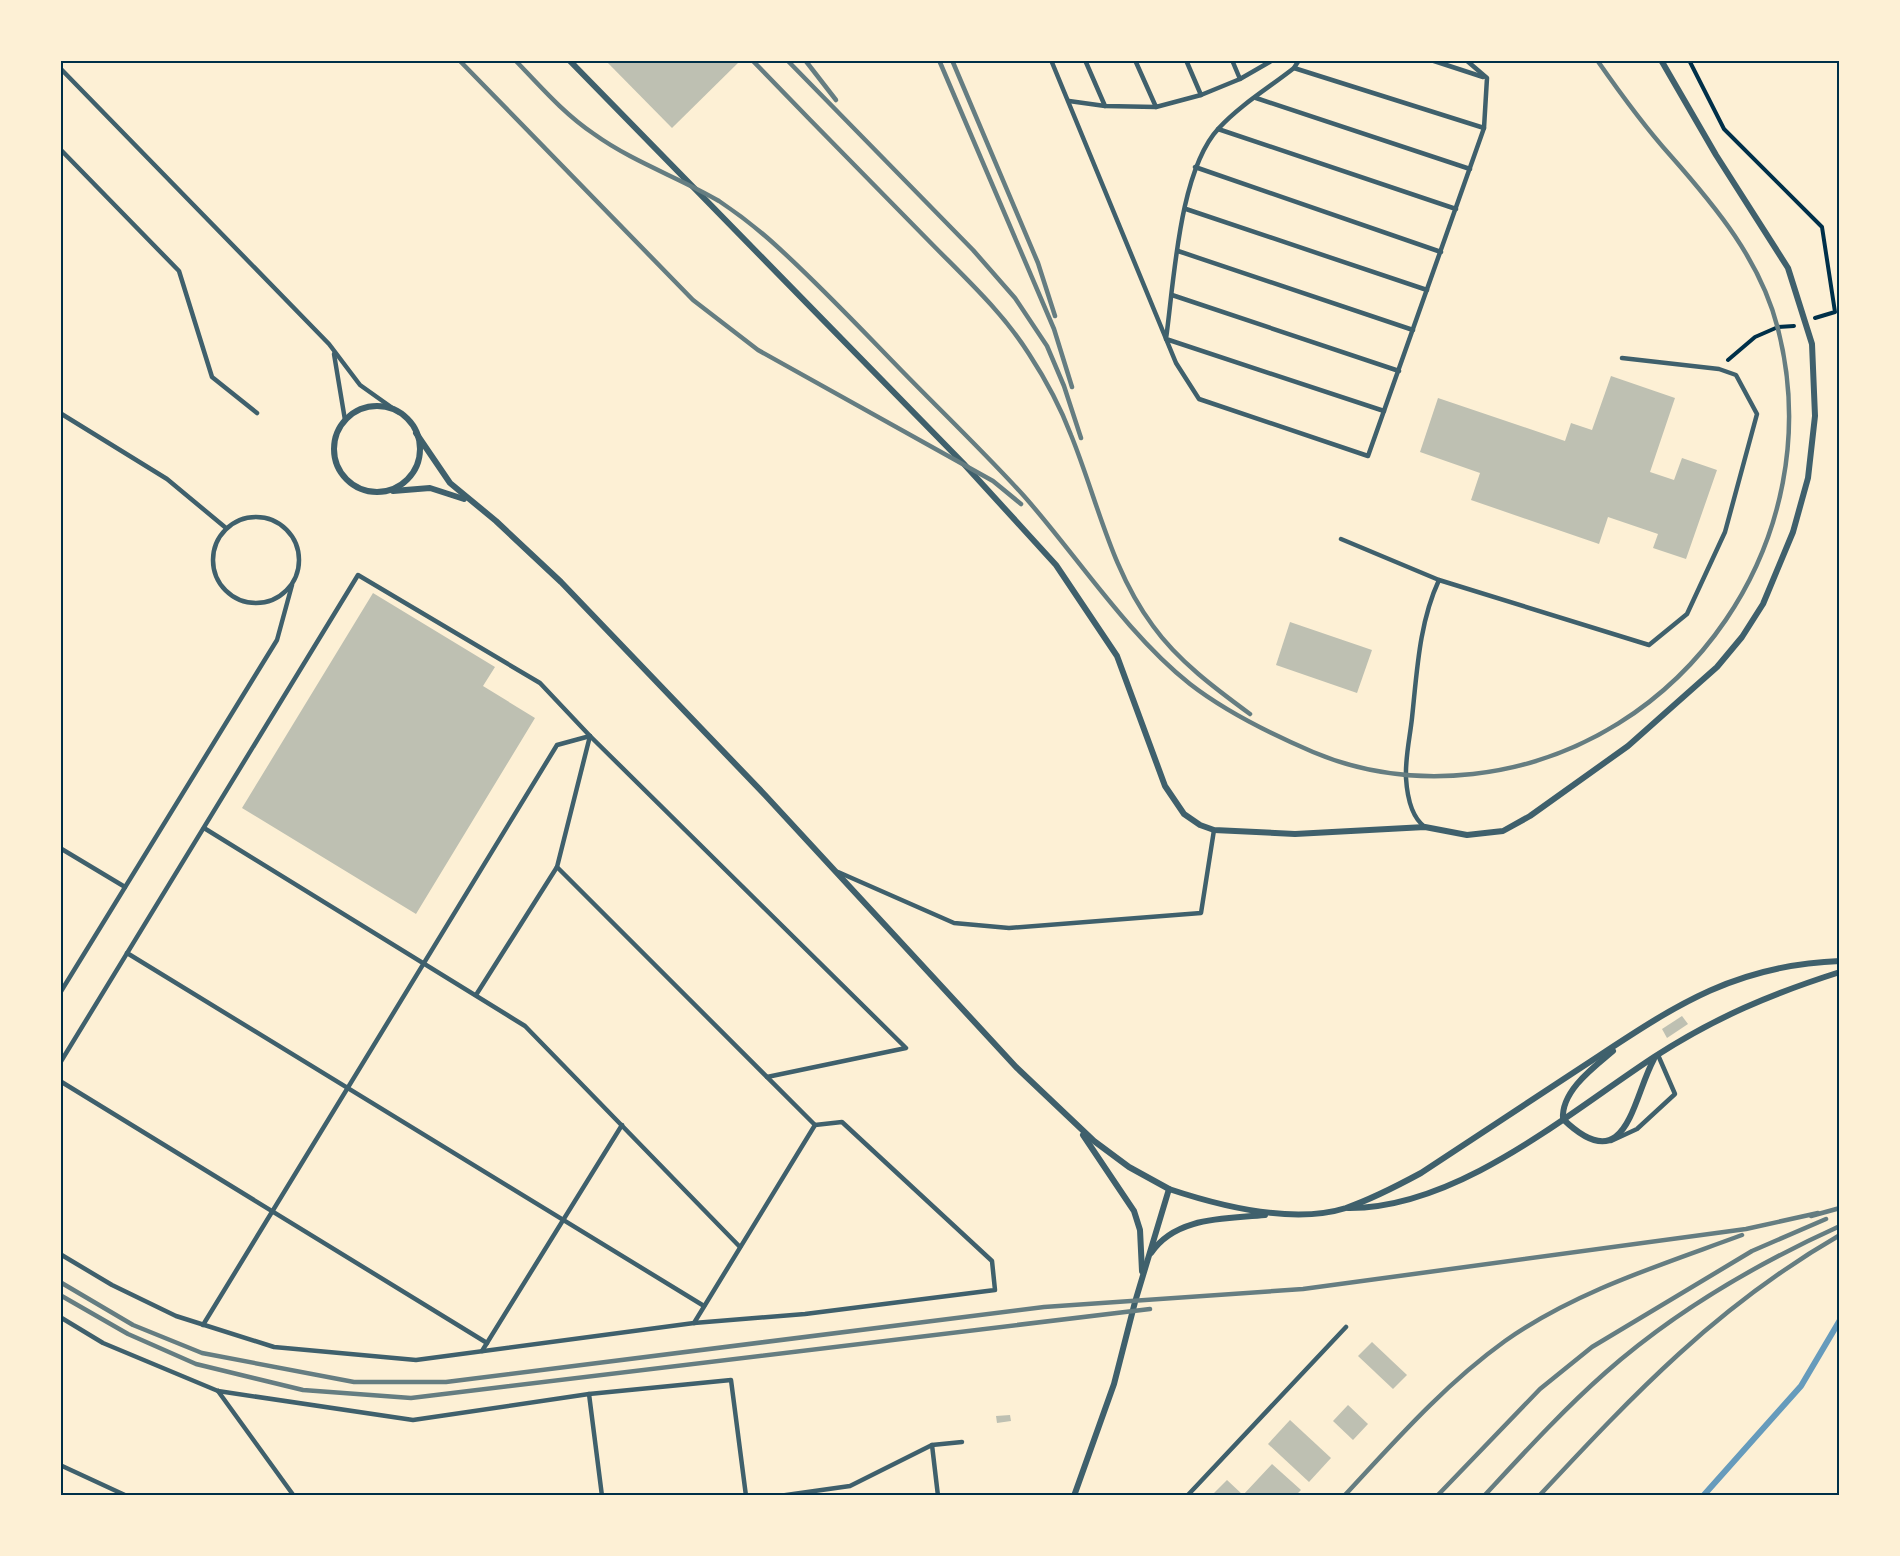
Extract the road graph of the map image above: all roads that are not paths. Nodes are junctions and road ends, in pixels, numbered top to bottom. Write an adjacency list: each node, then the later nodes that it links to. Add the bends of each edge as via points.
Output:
1 (569, 60): 52 (street, via 963,463 1056,565 1117,656 1165,786 1184,814)
2 (1051, 60): 18 (lane)
3 (1085, 60): 19 (lane)
4 (1135, 60): 20 (lane)
5 (1186, 60): 16 (lane)
6 (1232, 60): 15 (lane)
7 (1273, 60): 15 (lane)
8 (1299, 60): 13 (lane)
9 (1431, 60): 14 (lane)
10 (1466, 60): 14 (lane)
11 (1661, 60): 50 (street, via 1788,268 1812,344 1815,416 1808,477 1793,532 1763,604 1742,637 1717,668 1629,746 1503,831 1467,835)
12 (60, 68): 34 (lane)
13 (1294, 68): 17 (lane); 21 (lane)
14 (1487, 78): 21 (lane)
15 (1240, 80): 16 (lane)
16 (1201, 95): 20 (lane)
17 (1256, 98): 22 (lane); 25 (lane)
18 (1069, 101): 19 (lane); 33 (lane)
19 (1105, 106): 20 (lane)
20 (1156, 107)
21 (1484, 128): 25 (lane)
22 (1218, 129): 24 (lane); 27 (lane)
23 (60, 148): 40 (lane, via 179,271 212,377)
24 (1195, 167): 26 (lane); 29 (lane)
25 (1470, 169): 27 (lane)
26 (1186, 209): 28 (lane); 30 (lane)
27 (1456, 209): 29 (lane)
28 (1178, 251): 31 (lane); 32 (lane)
29 (1441, 252): 30 (lane)
30 (1427, 290): 32 (lane)
31 (1172, 295): 33 (lane); 36 (lane)
32 (1413, 330): 36 (lane)
33 (1166, 339): 37 (lane); 37 (lane, via 1199,399 1368,456)
34 (329, 344): 38 (lane, via 365,391); 41 (lane, via 339,369)
35 (1622, 358): 47 (lane, via 1719,369 1736,375 1757,414 1725,532 1687,614 1650,645)
36 (1399, 371): 37 (lane)
37 (1384, 411)
38 (398, 412): 41 (street, via 370,407); 42 (street)
39 (60, 413): 45 (lane, via 167,479)
40 (257, 413)
41 (345, 420): 43 (street, via 334,447 340,471 362,490)
42 (416, 433): 43 (street, via 419,452 414,471 400,485); 44 (street, via 450,483)
43 (382, 492): 44 (street, via 430,488)
44 (473, 503): 55 (street, via 561,582)
45 (226, 528): 48 (lane, via 249,517 268,518 285,527 298,548 300,561); 48 (lane, via 213,554 213,568 228,593 240,600 261,602 281,595)
46 (1341, 539): 47 (lane)
47 (1439, 580): 50 (lane, via 1420,645 1406,776 1411,804)
48 (292, 585): 56 (lane, via 276,640)
49 (590, 736): 51 (lane, via 540,683 358,575); 54 (lane); 59 (lane, via 557,745); 66 (lane, via 906,1048)
50 (1425, 827): 52 (street, via 1295,834)
51 (204, 828): 57 (lane); 59 (lane)
52 (1214, 830): 55 (lane, via 1201,913 1009,928 954,923)
53 (60, 848): 56 (lane)
54 (557, 867): 62 (lane); 66 (lane)
55 (836, 871): 70 (street, via 1016,1067)
56 (125, 887): 61 (lane)
57 (127, 953): 65 (lane); 68 (lane)
58 (1840, 961): 63 (street, via 1800,965 1723,983 1680,1003)
59 (424, 963): 62 (lane); 68 (lane)
60 (1840, 972): 64 (street, via 1743,1006)
61 (60, 993)
62 (476, 995): 71 (lane, via 525,1026)
63 (1630, 1036): 69 (street, via 1580,1082 1566,1102); 75 (street, via 1421,1173)
64 (1657, 1055): 69 (street); 73 (street, via 1627,1125 1619,1135); 73 (lane, via 1675,1094 1626,1136)
65 (60, 1063)
66 (767, 1077): 72 (lane)
67 (60, 1081): 76 (lane)
68 (348, 1087): 76 (lane); 78 (lane)
69 (1563, 1119): 73 (street, via 1576,1131); 75 (street, via 1494,1162 1434,1190 1386,1206)
70 (1075, 1124): 74 (street, via 1113,1156); 82 (street, via 1134,1211 1140,1230)
71 (622, 1125): 78 (lane); 79 (lane)
72 (815, 1125): 79 (lane); 85 (lane, via 842,1122 992,1261 995,1290 805,1314)
73 (1600, 1140)
74 (1169, 1189): 77 (street, via 1227,1207); 81 (street)
75 (1345, 1208): 77 (street)
76 (272, 1210): 86 (lane); 88 (lane)
77 (1284, 1213): 81 (street, via 1190,1225 1162,1240)
78 (563, 1220): 83 (lane); 88 (lane)
79 (740, 1247): 83 (lane)
80 (60, 1254): 86 (lane, via 112,1285)
81 (1147, 1259): 82 (street)
82 (1142, 1277): 101 (street, via 1114,1384)
83 (704, 1306): 85 (lane)
84 (60, 1317): 90 (lane, via 103,1343)
85 (694, 1323): 89 (lane)
86 (203, 1325): 89 (lane, via 274,1347 416,1360)
87 (1346, 1327): 102 (lane)
88 (487, 1342): 89 (lane)
89 (482, 1351)
90 (218, 1391): 91 (lane, via 413,1420); 96 (lane)
91 (590, 1394): 97 (lane); 98 (lane, via 730,1380)
92 (962, 1442): 93 (lane)
93 (932, 1445): 99 (lane, via 850,1486); 100 (lane)
94 (60, 1465): 95 (lane)
95 (127, 1496)
96 (294, 1496)
97 (602, 1496)
98 (746, 1496)
99 (779, 1496)
100 (938, 1496)
101 (1074, 1496)
102 (1187, 1496)

